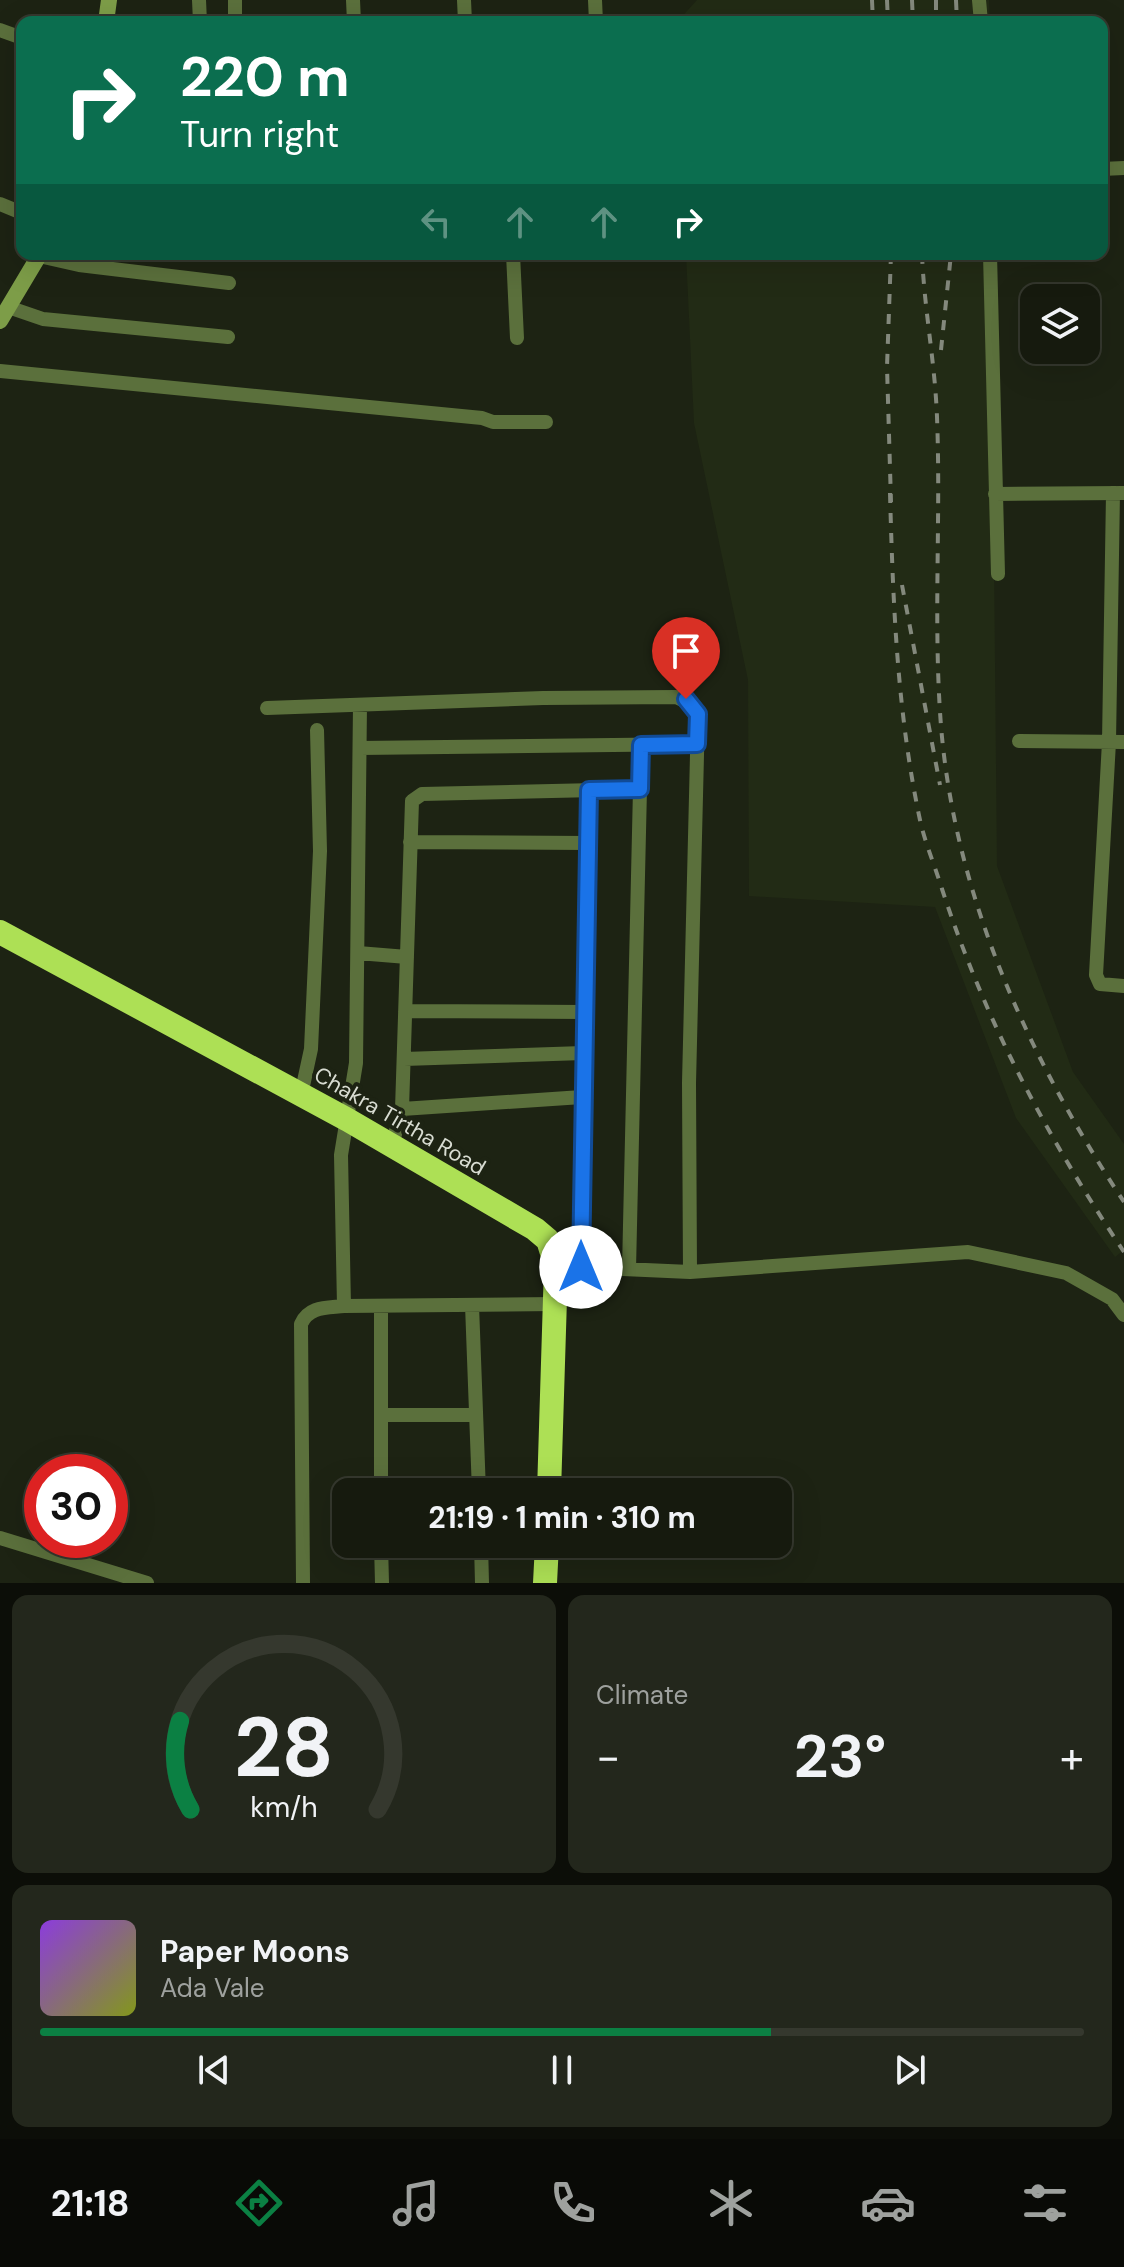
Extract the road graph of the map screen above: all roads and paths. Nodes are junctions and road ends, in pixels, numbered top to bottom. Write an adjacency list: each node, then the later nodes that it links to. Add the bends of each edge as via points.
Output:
1 (37, 260): 6 (main road)
2 (60, 260): 5 (street)
3 (513, 260): 8 (street)
4 (990, 260): 12 (street)
5 (229, 283)
6 (4, 314): 7 (street)
7 (228, 337)
8 (517, 338)
9 (0, 371): 10 (street, via 493,422)
10 (546, 422)
11 (1119, 493): 12 (street); 18 (street)
12 (995, 494): 13 (street)
13 (998, 574)
14 (360, 705): 15 (street); 19 (street, via 676,697 686,699 698,714); 21 (street)
15 (267, 708)
16 (317, 730): 34 (street, via 311,1049)
17 (1019, 741): 18 (street)
18 (1117, 742): 29 (street, via 1096,975 1100,984)
19 (697, 744): 20 (street); 42 (street)
20 (641, 745): 21 (street); 22 (street)
21 (360, 748): 27 (street)
22 (640, 789): 23 (street); 41 (street)
23 (589, 790): 24 (street, via 422,794 412,801); 25 (street)
24 (410, 842): 25 (street); 28 (street)
25 (588, 843): 31 (street)
26 (0, 932): 34 (highway, Chakra Tirtha Road)
27 (358, 953): 28 (street); 37 (street, via 356,1063)
28 (407, 957): 30 (street)
29 (1124, 986)
30 (405, 1011): 31 (street); 33 (street)
31 (584, 1012): 32 (street)
32 (583, 1053): 33 (street); 35 (street)
33 (404, 1059): 36 (street)
34 (301, 1095): 37 (highway, Chakra Tirtha Road)
35 (582, 1097): 36 (street); 40 (street)
36 (402, 1109): 38 (street)
37 (348, 1120): 38 (highway, Chakra Tirtha Road); 45 (street, via 341,1155)
38 (392, 1145): 39 (highway, Chakra Tirtha Road, via 535,1229 548,1240)
39 (556, 1266): 40 (street); 43 (highway, Chakra Tirtha Road)
40 (581, 1267): 41 (street)
41 (629, 1269): 42 (street)
42 (690, 1272): 47 (street, via 968,1252 1066,1273 1112,1299)
43 (555, 1304): 44 (street); 52 (highway, Chakra Tirtha Road)
44 (472, 1305): 46 (street); 49 (street)
45 (344, 1306): 46 (street); 58 (street, via 313,1310 301,1324)
46 (381, 1306): 48 (street)
47 (1124, 1315)
48 (381, 1415): 49 (street); 50 (street)
49 (476, 1415): 51 (street)
50 (381, 1478)
51 (478, 1478)
52 (549, 1478)
53 (0, 1538): 57 (street)
54 (381, 1558): 59 (street)
55 (481, 1558): 60 (street)
56 (546, 1558): 61 (highway)
57 (147, 1583)
58 (303, 1583)
59 (382, 1583)
60 (482, 1583)
61 (545, 1583)

